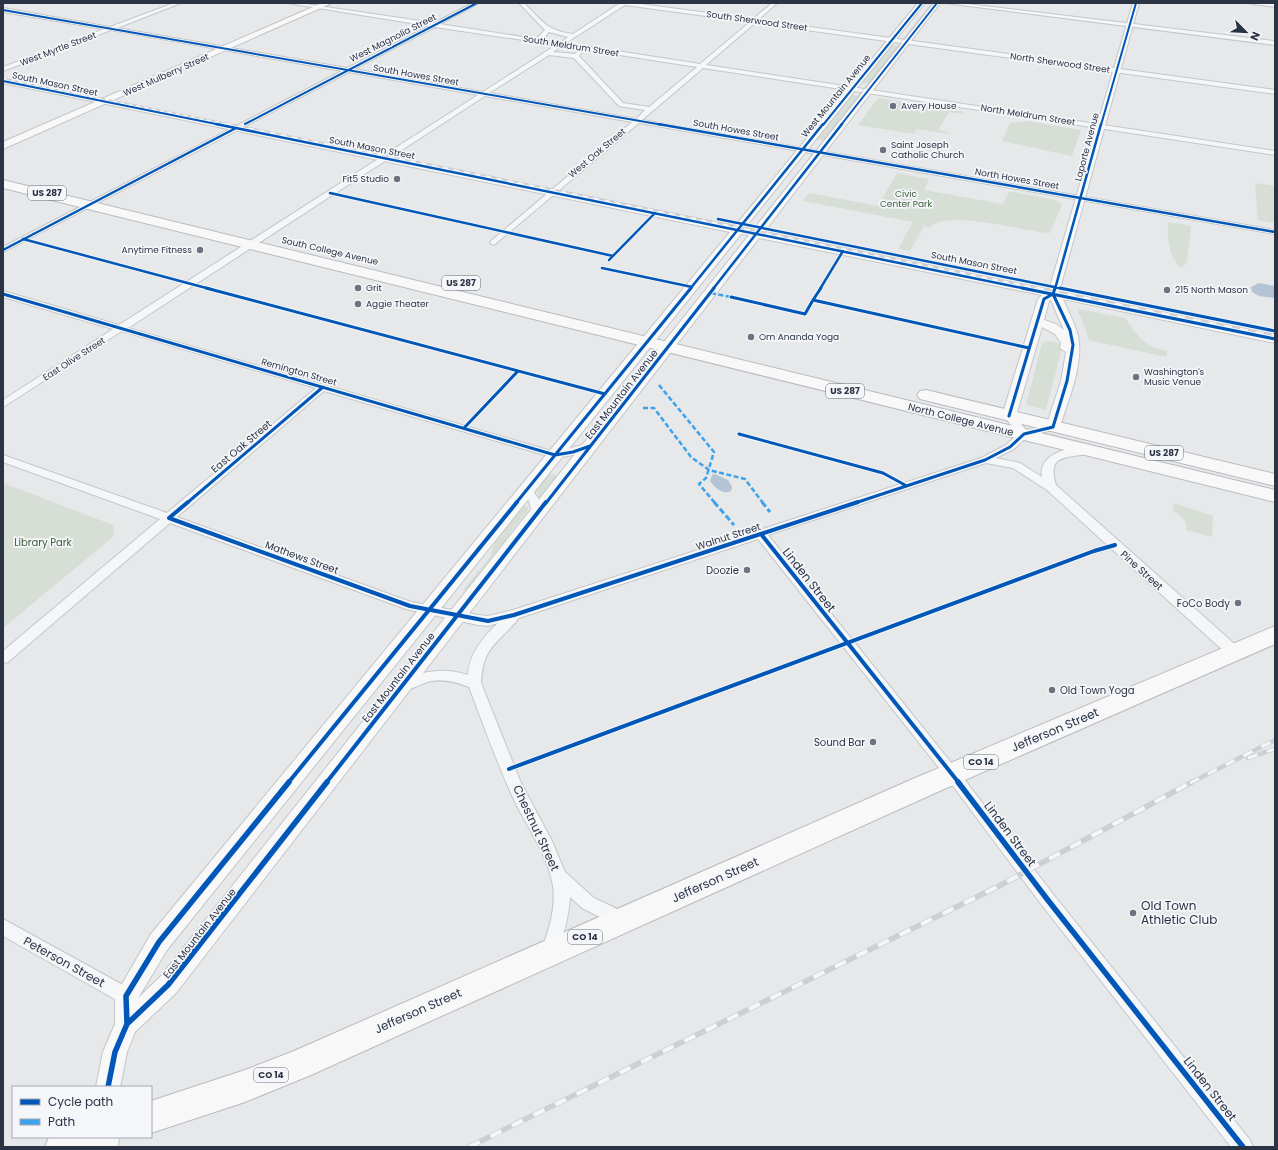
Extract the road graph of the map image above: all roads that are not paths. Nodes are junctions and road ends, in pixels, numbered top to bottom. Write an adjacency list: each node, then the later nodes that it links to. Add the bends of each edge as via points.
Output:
1 (180, 3): 20 (street, West Myrtle Street)
2 (289, 3): 15 (street, South Meldrum Street)
3 (328, 3): 15 (main road, West Mulberry Street)
4 (477, 3): 18 (street, West Magnolia Street)
5 (521, 3): 21 (street)
6 (622, 3): 7 (street, South Sherwood Street)
7 (625, 3): 17 (street, South Sherwood Street); 22 (street, East Olive Street)
8 (775, 3): 17 (street, West Oak Street)
9 (922, 3): 23 (street, West Mountain Avenue)
10 (937, 3): 25 (street)
11 (947, 3): 19 (street)
12 (1136, 3): 19 (street, Laporte Avenue)
13 (1252, 3): 14 (street)
14 (1275, 6)
15 (318, 8): 18 (street, South Meldrum Street); 29 (main road, West Mulberry Street)
16 (3, 10): 20 (street, South Howes Street)
17 (753, 21): 23 (street, South Sherwood Street); 32 (street, West Oak Street)
18 (435, 25): 24 (street, South Meldrum Street); 35 (street, West Magnolia Street)
19 (1130, 26): 26 (street); 34 (street, Laporte Avenue)
20 (110, 29): 29 (street, South Howes Street); 33 (street, West Myrtle Street)
21 (548, 30): 22 (street); 24 (street)
22 (573, 36): 27 (street, East Olive Street)
23 (892, 40): 25 (street, North Sherwood Street); 38 (street, West Mountain Avenue)
24 (537, 41): 27 (street, South Meldrum Street)
25 (907, 42): 34 (street, North Sherwood Street); 39 (street)
26 (1275, 43)
27 (561, 44): 28 (street, South Meldrum Street); 30 (street, East Olive Street)
28 (586, 48): 31 (street); 32 (street, South Meldrum Street)
29 (224, 49): 35 (street, South Howes Street); 42 (main road, West Mulberry Street)
30 (548, 53): 31 (street); 41 (street, East Olive Street)
31 (576, 56): 44 (street)
32 (701, 66): 38 (street, South Meldrum Street); 45 (street, West Oak Street)
33 (3, 70)
34 (1117, 70): 40 (street, North Sherwood Street); 50 (street, Laporte Avenue)
35 (347, 71): 41 (street, South Howes Street); 49 (street, West Magnolia Street)
36 (3, 76): 42 (street, South Mason Street)
37 (3, 82): 43 (street, South Mason Street)
38 (852, 89): 39 (street, North Meldrum Street); 52 (street, West Mountain Avenue)
39 (868, 91): 50 (street, North Meldrum Street); 53 (street)
40 (1275, 92)
41 (484, 94): 46 (street, South Howes Street); 55 (street, East Olive Street)
42 (113, 98): 43 (main road, West Mulberry Street); 49 (street, South Mason Street)
43 (104, 102): 49 (street, South Mason Street); 51 (main road, West Mulberry Street)
44 (620, 107): 45 (street); 46 (street); 47 (street)
45 (649, 109): 48 (street, West Oak Street)
46 (602, 114): 47 (street, South Howes Street)
47 (616, 117): 48 (street, South Howes Street)
48 (636, 120): 52 (street, South Howes Street); 58 (street, West Oak Street)
49 (241, 126): 55 (street, South Mason Street); 59 (street, West Magnolia Street)
50 (1101, 126): 54 (street, North Meldrum Street); 60 (street, Laporte Avenue)
51 (3, 146)
52 (803, 150): 53 (street, North Howes Street); 62 (street, West Mountain Avenue)
53 (819, 153): 60 (street, North Howes Street); 63 (street)
54 (1275, 153)
55 (388, 156): 58 (street, South Mason Street); 65 (street, East Olive Street)
56 (3, 172): 59 (highway, South College Avenue / US 287)
57 (3, 184): 61 (highway, South College Avenue / US 287)
58 (555, 190): 62 (street, South Mason Street); 66 (street, West Oak Street)
59 (104, 197): 61 (street, West Magnolia Street); 65 (highway, South College Avenue / US 287)
60 (1081, 198): 64 (street, North Howes Street); 69 (street, Laporte Avenue)
61 (90, 204): 67 (highway, South College Avenue / US 287); 68 (street, West Magnolia Street)
62 (741, 227): 63 (street, South Mason Street); 75 (street, West Mountain Avenue)
63 (760, 231): 69 (street, South Mason Street); 78 (street)
64 (1275, 232)
65 (265, 236): 67 (street, East Olive Street); 71 (highway, South College Avenue / US 287)
66 (494, 243)
67 (251, 244): 74 (street, East Olive Street); 79 (highway, South College Avenue / US 287)
68 (3, 250)
69 (1054, 291): 72 (street, Laporte Avenue, via 1044,299); 76 (street); 77 (street); 80 (street, via 1072,335)
70 (3, 294): 74 (street, Remington Street)
71 (586, 313)
72 (1038, 322): 80 (street, via 1048,324 1064,336 1067,343 1064,363); 83 (street, Laporte Avenue)
73 (639, 326): 75 (highway, US 287)
74 (121, 329): 81 (street, Remington Street); 82 (street, East Olive Street)
75 (657, 330): 78 (highway, North College Avenue / US 287); 79 (street, East Mountain Avenue)
76 (1275, 331)
77 (1275, 339)
78 (672, 342): 79 (highway, North College Avenue / US 287); 83 (highway, North College Avenue / US 287); 85 (highway, North College Avenue / US 287); 86 (street, East Mountain Avenue)
79 (646, 343): 88 (street, East Mountain Avenue)
80 (1068, 373): 84 (street)
81 (323, 387): 88 (street, Remington Street); 96 (street, East Oak Street)
82 (3, 404)
83 (1009, 416): 84 (highway, North College Avenue / US 287); 85 (street)
84 (1053, 427): 85 (street); 91 (highway, North College Avenue / US 287)
85 (1024, 434): 87 (highway, North College Avenue / US 287); 90 (street, Walnut Street, via 1010,447)
86 (590, 446): 88 (street, Remington Street); 95 (street, East Mountain Avenue)
87 (1087, 451): 92 (street, via 1060,454 1050,462 1047,474); 94 (highway, North College Avenue / US 287)
88 (554, 455): 93 (street, East Mountain Avenue)
89 (3, 458): 96 (street, Mathews Street)
90 (985, 460): 92 (street, Pine Street, via 1016,465); 97 (street, Walnut Street)
91 (1275, 480)
92 (1051, 487): 102 (street, Pine Street)
93 (525, 491): 95 (street, via 534,500); 98 (street, East Mountain Avenue)
94 (1275, 496)
95 (538, 513): 100 (street, East Mountain Avenue)
96 (169, 518): 98 (street, Mathews Street); 103 (street, East Oak Street)
97 (761, 534): 99 (street, Walnut Street); 106 (street, Linden Street)
98 (429, 611): 100 (street, Walnut Street); 111 (street, East Mountain Avenue, via 163,937)
99 (514, 615): 100 (street, Walnut Street, via 488,621); 104 (street, via 481,652 475,663)
100 (456, 616): 105 (street, East Mountain Avenue)
101 (1275, 634): 102 (highway, Jefferson Street / CO 14)
102 (1234, 652): 106 (highway, Jefferson Street / CO 14)
103 (3, 658)
104 (474, 683): 105 (street, via 444,674 425,676); 107 (street, Chestnut Street, via 520,796)
105 (400, 687): 112 (street, East Mountain Avenue, via 168,985)
106 (952, 774): 108 (highway, Jefferson Street / CO 14); 117 (street, Linden Street)
107 (559, 877): 108 (street, via 588,903); 110 (street, Chestnut Street, via 560,916 556,935)
108 (623, 921): 110 (highway, Jefferson Street / CO 14)
109 (3, 927): 111 (street, Peterson Street)
110 (548, 953): 114 (highway, Jefferson Street / CO 14, via 300,1064 245,1086)
111 (126, 996): 112 (street, East Mountain Avenue)
112 (127, 1024): 113 (street, East Mountain Avenue, via 115,1052)
113 (108, 1086)
114 (152, 1117)
115 (90, 1138): 116 (highway)
116 (62, 1147)
117 (1243, 1147)

